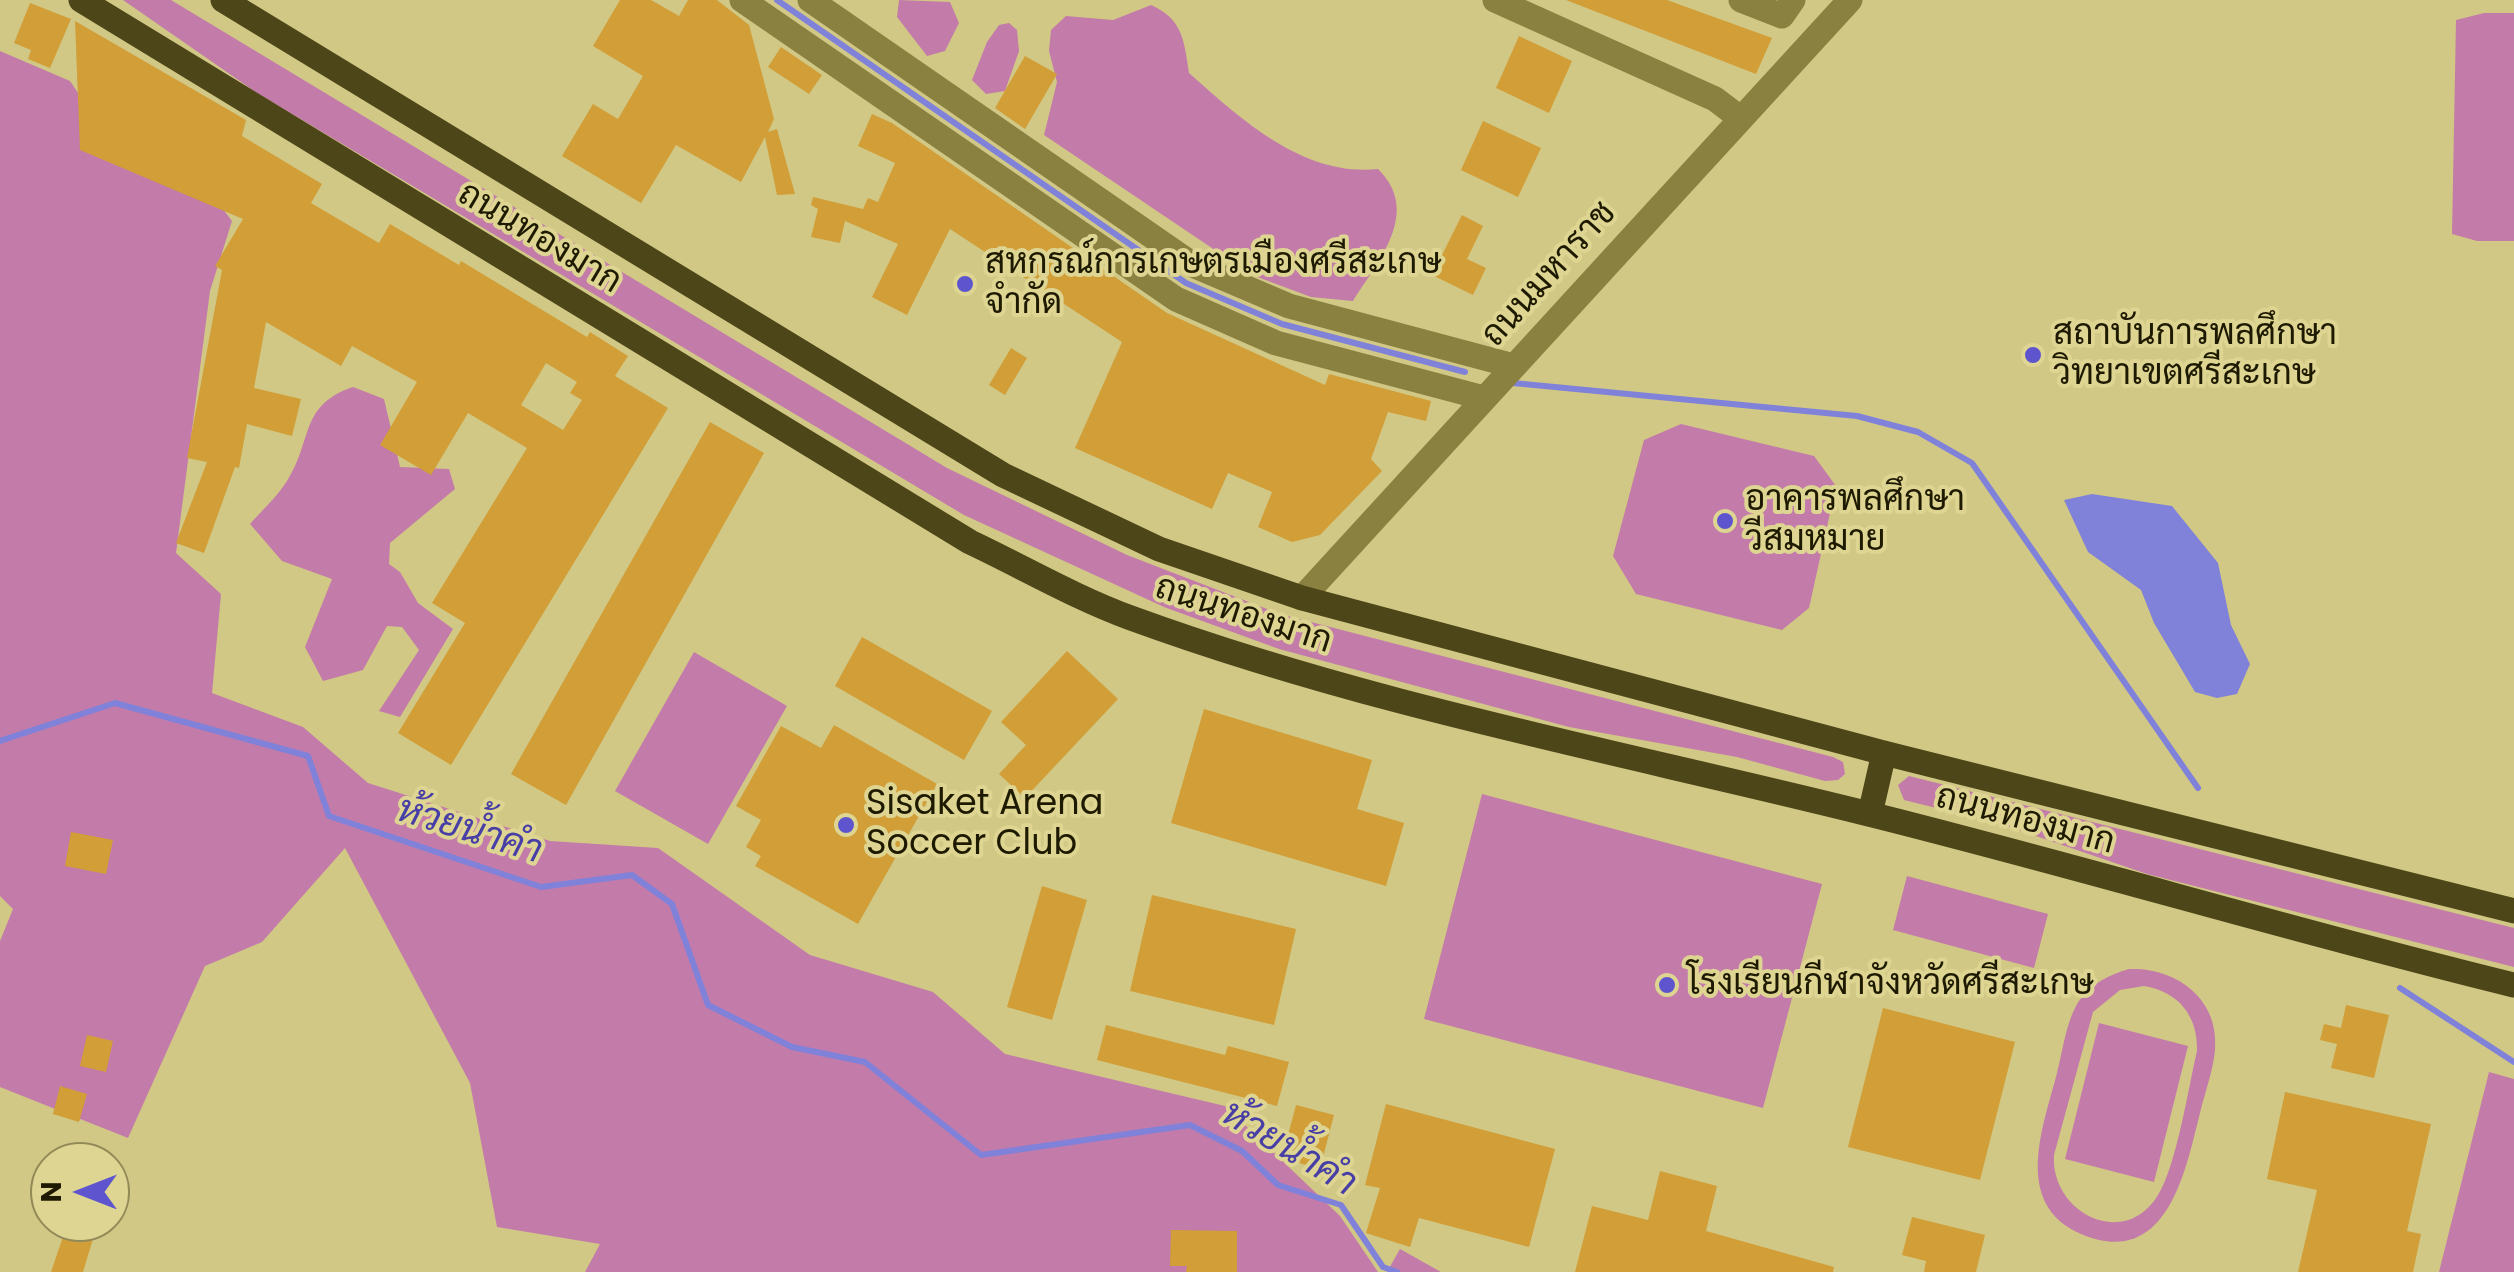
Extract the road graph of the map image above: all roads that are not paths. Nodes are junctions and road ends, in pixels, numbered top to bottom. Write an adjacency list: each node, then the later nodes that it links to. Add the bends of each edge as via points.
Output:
1 (80, 0): 14 (main road, ถนนทองมาก, via 970,542 1126,616 1257,661 1438,710)
2 (223, 0): 12 (main road, ถนนทองมาก, via 1003,475 1159,548)
3 (742, 0): 11 (street, via 1176,299 1276,343)
4 (810, 0): 10 (street, via 1196,266 1288,306)
5 (1495, 0): 9 (street, via 1715,98)
6 (1741, 0): 7 (street, via 1782,16)
7 (1794, 0)
8 (1850, 0): 9 (street, ถนนมหาราช)
9 (1740, 118): 10 (street, ถนนมหาราช)
10 (1514, 366): 11 (street, ถนนมหาราช)
11 (1484, 398): 12 (street, ถนนมหาราช)
12 (1302, 598): 13 (main road, ถนนทองมาก)
13 (1884, 753): 14 (main road); 15 (main road, ถนนทองมาก)
14 (1870, 814): 16 (main road, ถนนทองมาก)
15 (2514, 912)
16 (2514, 985)

